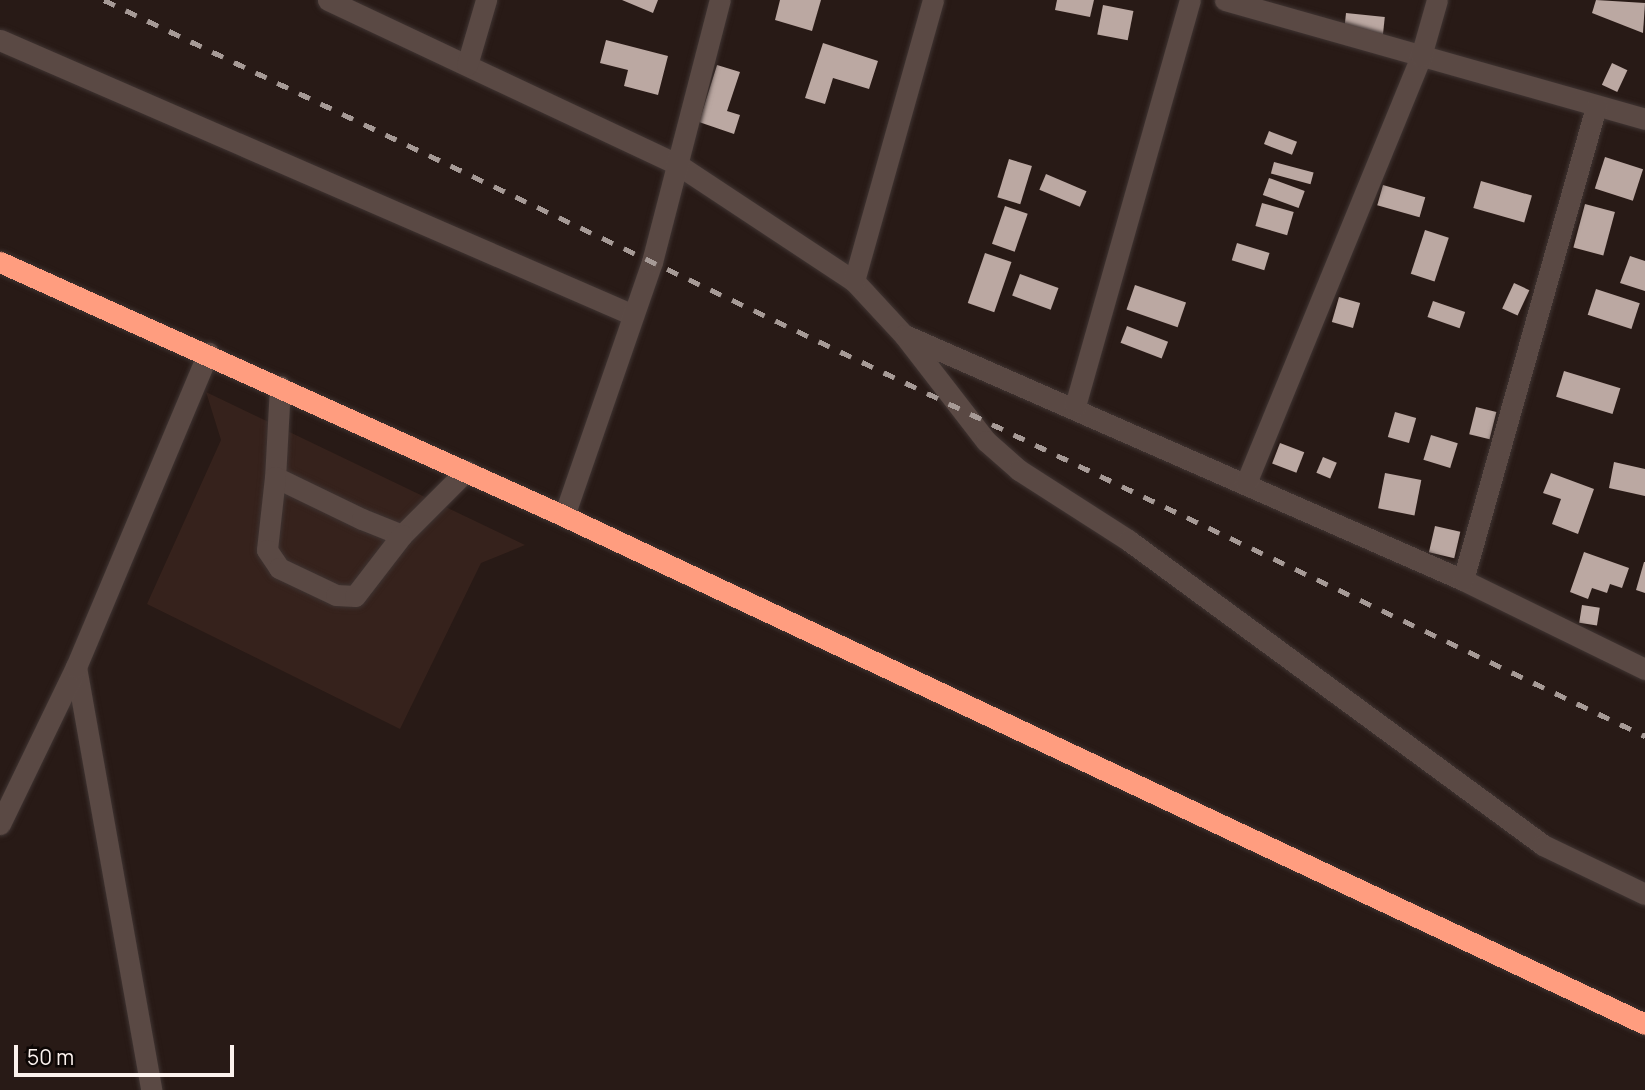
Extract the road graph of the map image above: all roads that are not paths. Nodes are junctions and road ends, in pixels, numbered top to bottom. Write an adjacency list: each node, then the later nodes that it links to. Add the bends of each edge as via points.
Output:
1 (328, 0): 10 (street)
2 (486, 0): 10 (street)
3 (720, 0): 13 (street)
4 (933, 0): 15 (street)
5 (1190, 0): 20 (street)
6 (1225, 0): 9 (street)
7 (1437, 0): 9 (street)
8 (0, 40): 16 (street)
9 (1422, 56): 11 (street); 23 (street)
10 (467, 65): 13 (street)
11 (1596, 106): 12 (street); 26 (street)
12 (1645, 120)
13 (677, 164): 15 (street); 16 (street)
14 (0, 261): 18 (highway)
15 (854, 281): 17 (street)
16 (633, 316): 24 (street)
17 (904, 335): 20 (street); 30 (street, via 986,441 1019,470 1128,540 1543,845)
18 (208, 353): 19 (highway); 27 (street)
19 (280, 386): 21 (highway); 22 (street)
20 (1076, 406): 23 (street)
21 (466, 471): 24 (highway); 25 (street)
22 (275, 477): 25 (street); 25 (street, via 268,550 279,568 336,595 355,596)
23 (1247, 483): 26 (street)
24 (564, 516): 31 (highway)
25 (402, 535)
26 (1463, 580): 28 (street)
27 (76, 667): 29 (street); 32 (street)
28 (1645, 669)
29 (0, 824)
30 (1645, 894)
31 (1645, 1024)
32 (151, 1090)

